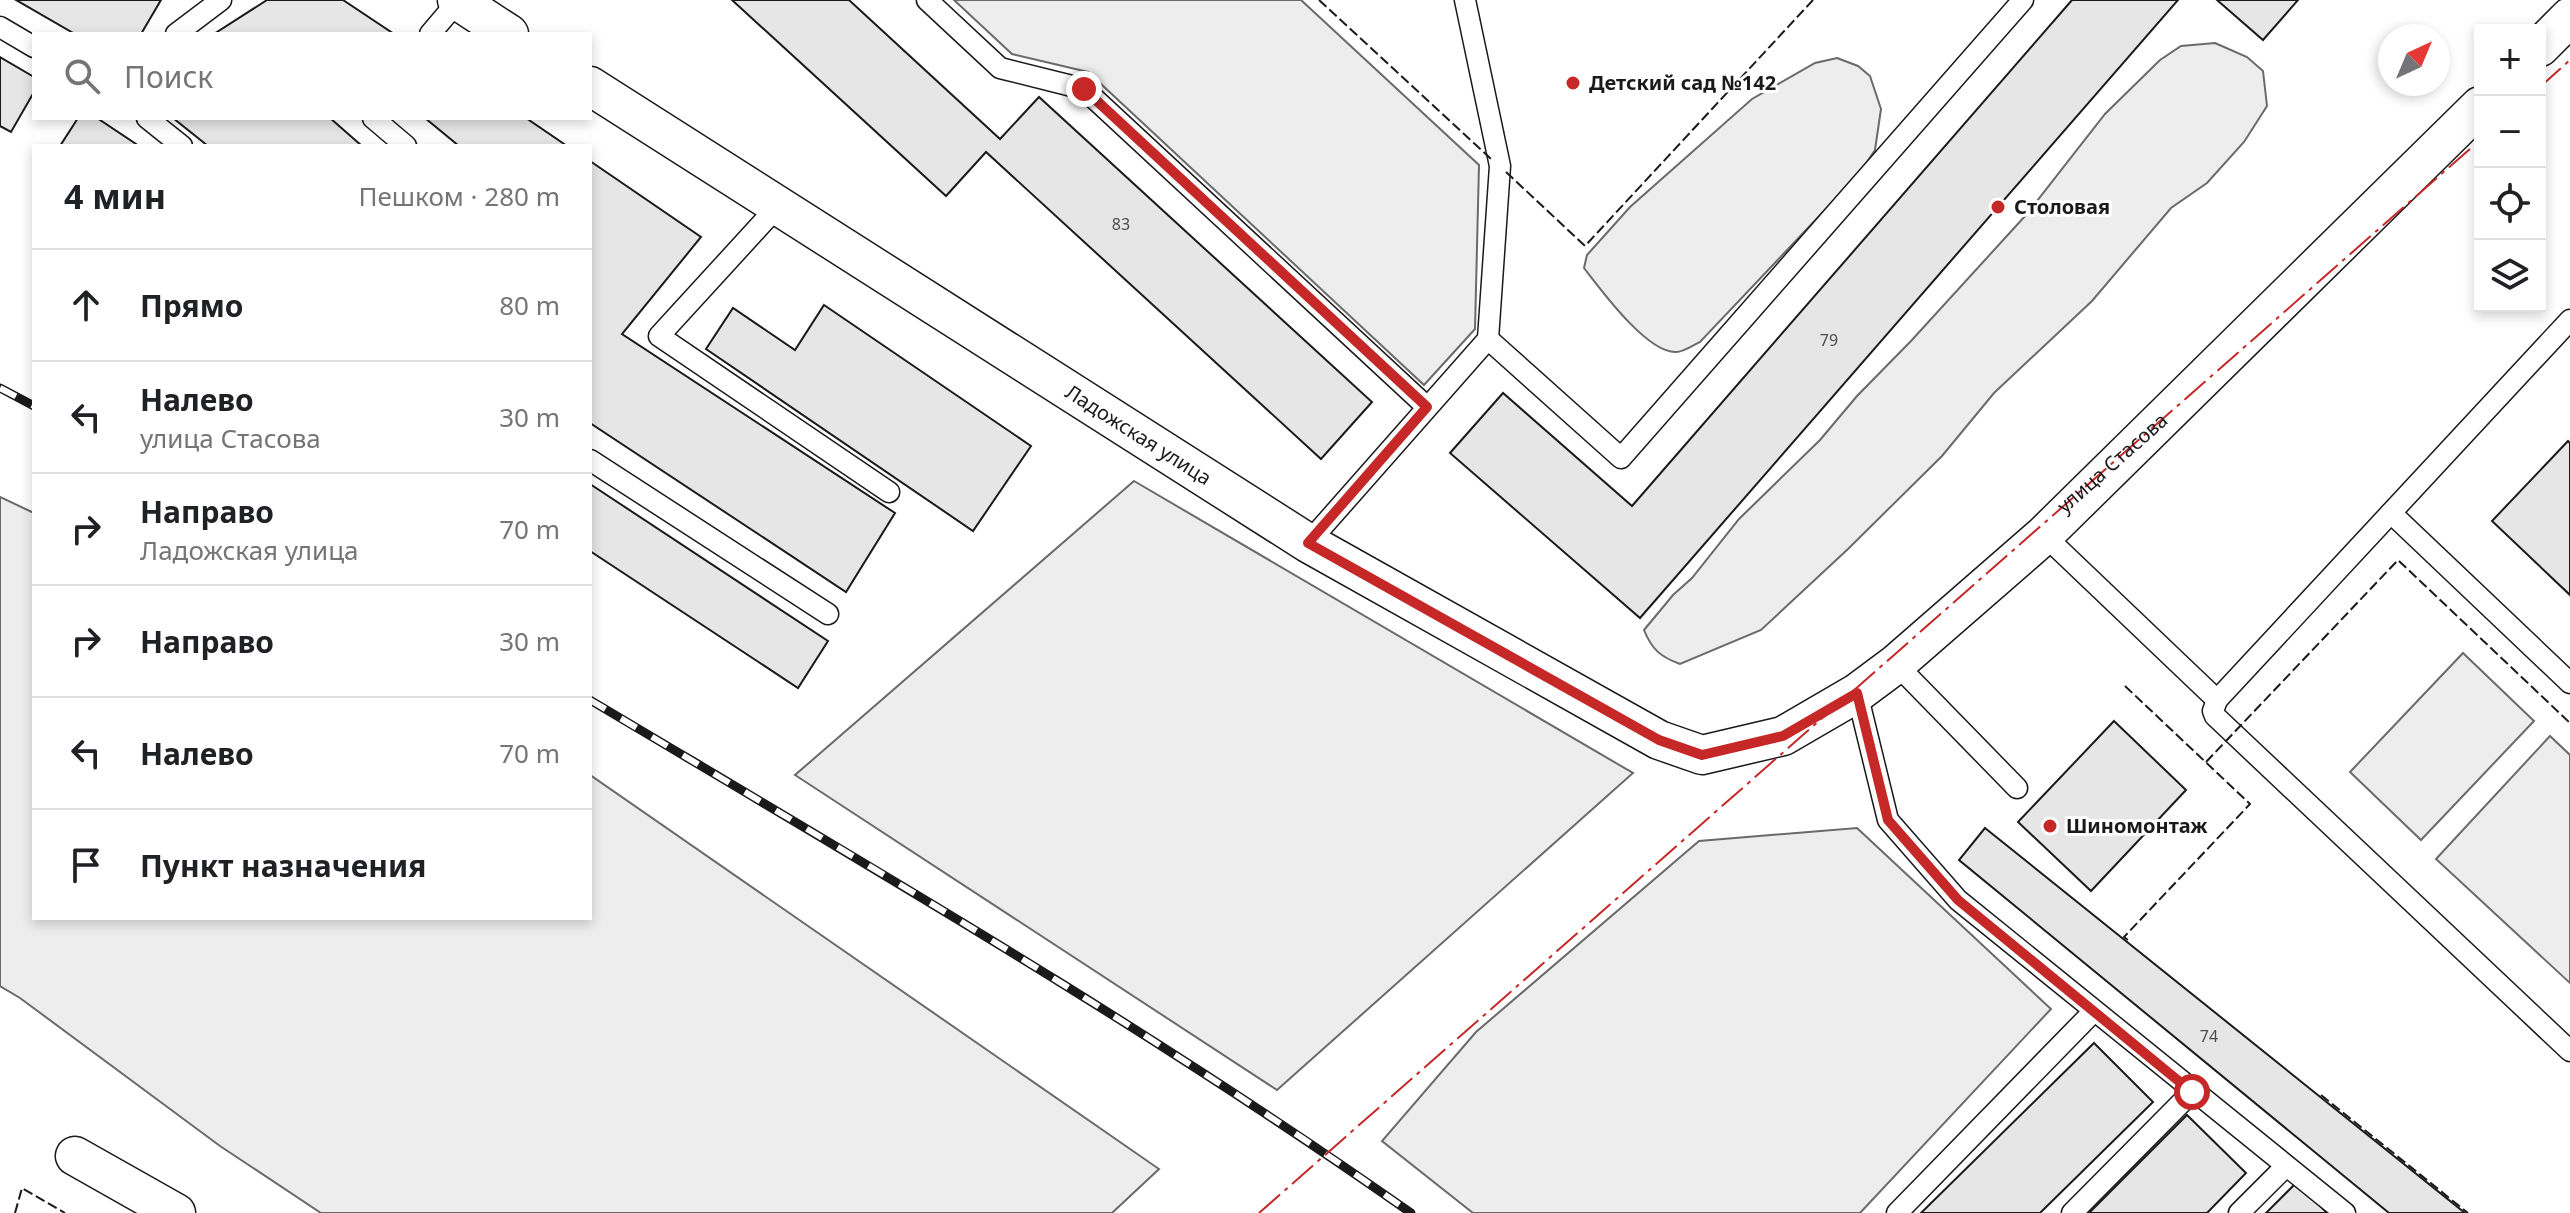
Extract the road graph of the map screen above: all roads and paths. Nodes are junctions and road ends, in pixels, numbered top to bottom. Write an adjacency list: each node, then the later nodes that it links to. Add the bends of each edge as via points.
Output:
1 (457, 0): 9 (lane); 10 (street)
2 (927, 0): 22 (lane, via 1000,68 1084,89)
3 (1466, 0): 21 (lane, via 1500,166)
4 (2023, 0): 21 (lane, via 1621,458)
5 (210, 2): 8 (lane)
6 (2570, 17): 11 (street)
7 (0, 27): 12 (lane)
8 (178, 32)
9 (432, 32)
10 (506, 32)
11 (2546, 41)
12 (32, 46)
13 (592, 87): 19 (street, Ладожская улица)
14 (2474, 112): 26 (street, улица Стасова)
15 (150, 120): 17 (lane)
16 (375, 120): 18 (lane)
17 (180, 144)
18 (404, 144)
19 (778, 206): 24 (lane, via 659,336); 27 (street, Ладожская улица)
20 (2570, 320): 25 (lane)
21 (1488, 339): 22 (lane)
22 (1427, 407): 27 (lane)
23 (592, 461): 28 (lane)
24 (889, 492)
25 (2391, 513): 30 (lane); 32 (lane)
26 (2044, 535): 29 (street, улица Стасова); 32 (lane)
27 (1308, 543): 33 (street, Ладожская улица, via 1659,740)
28 (828, 614)
29 (1896, 664): 31 (street, улица Стасова); 34 (lane)
30 (2570, 683)
31 (1857, 693): 33 (street, улица Стасова, via 1783,736); 35 (lane, via 1888,820 1958,900)
32 (2217, 700): 36 (lane, via 2215,716)
33 (1702, 755)
34 (2017, 788)
35 (2094, 1011): 37 (lane); 41 (lane)
36 (2570, 1051)
37 (2192, 1092): 39 (lane); 42 (lane)
38 (75, 1156): 40 (street)
39 (2286, 1166): 43 (lane); 44 (lane)
40 (176, 1213)
41 (1897, 1213)
42 (2072, 1213)
43 (2239, 1213)
44 (2345, 1213)

